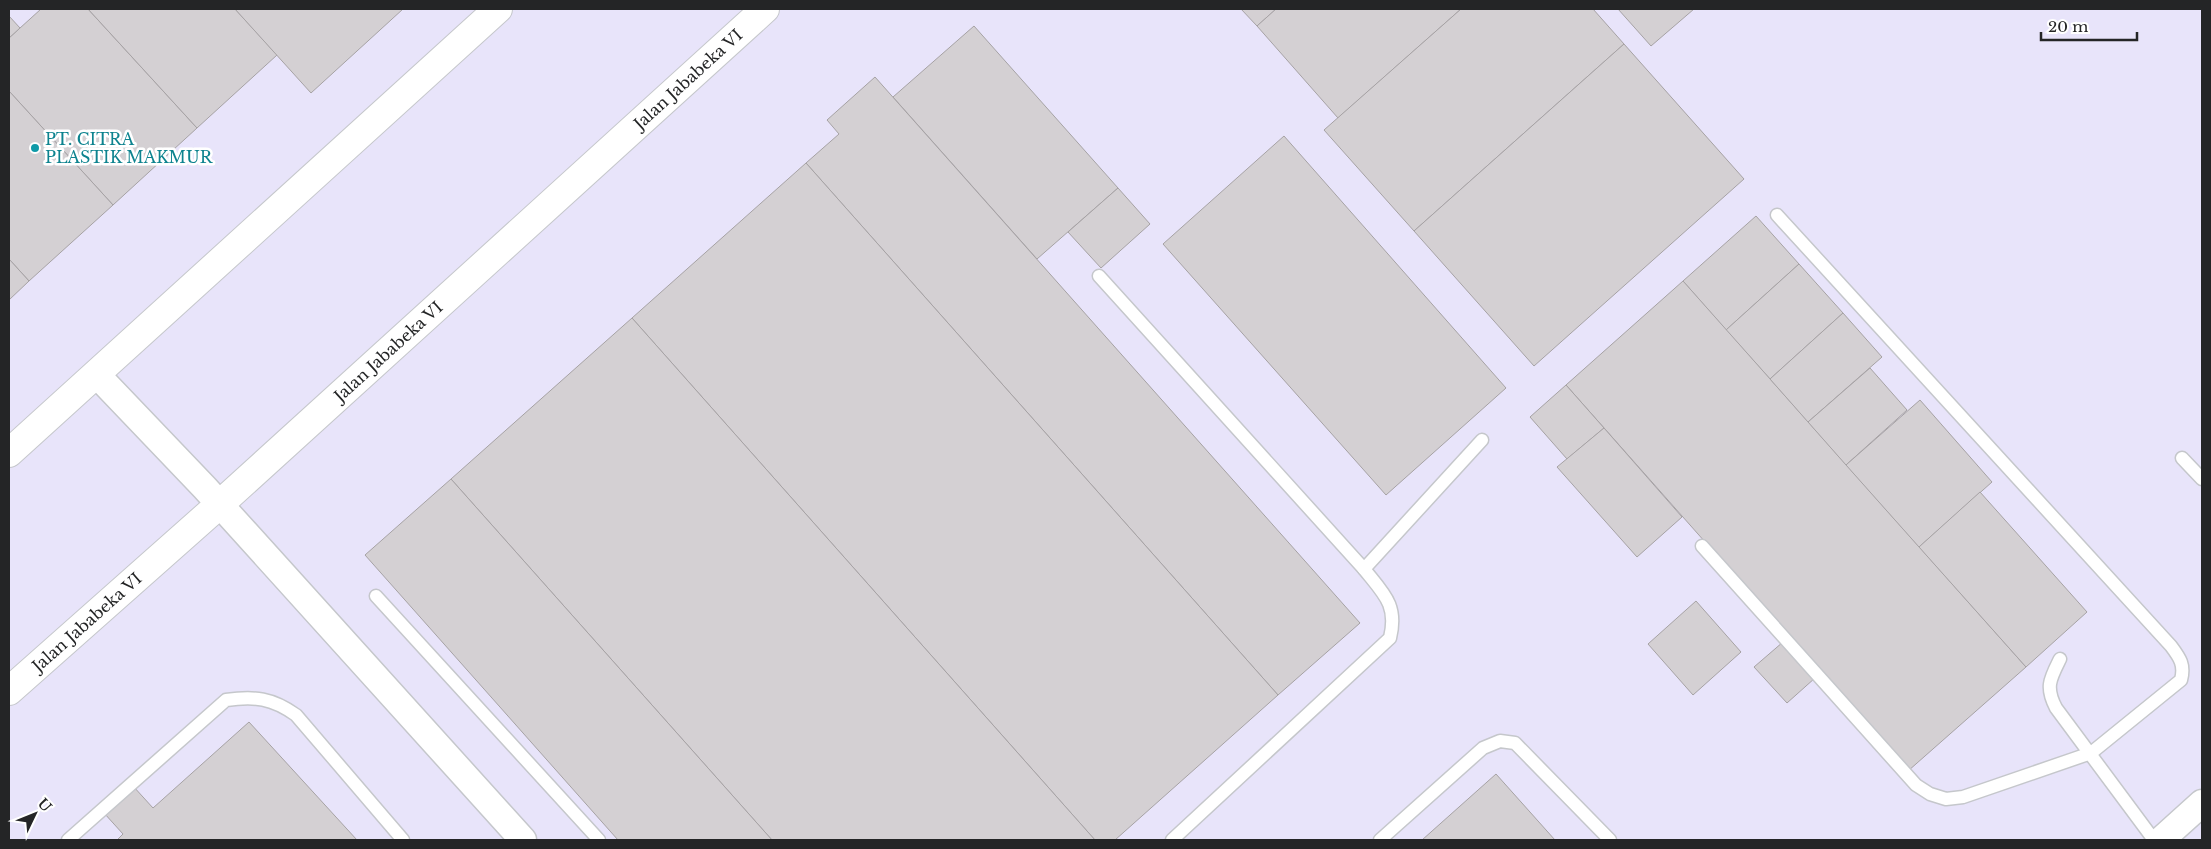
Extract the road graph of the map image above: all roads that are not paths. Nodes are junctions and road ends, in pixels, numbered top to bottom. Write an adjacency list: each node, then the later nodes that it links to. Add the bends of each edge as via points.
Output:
1 (498, 9): 5 (street)
2 (765, 9): 10 (street, Jalan Jababeka VI)
3 (1777, 215): 16 (lane, via 2171,646 2182,663 2181,680)
4 (1099, 276): 12 (lane)
5 (97, 375): 7 (street); 10 (street)
6 (1482, 440): 12 (lane)
7 (9, 453)
8 (2182, 458): 9 (lane)
9 (2202, 479)
10 (212, 496): 15 (street, Jalan Jababeka VI); 20 (street)
11 (1702, 546): 16 (lane, via 1916,785 1930,794 1946,799 1979,793)
12 (1364, 569): 22 (lane, via 1390,602 1394,621 1390,638)
13 (376, 596): 21 (lane)
14 (2060, 659): 16 (lane, via 2051,677 2049,693 2056,708)
15 (9, 691)
16 (2091, 753): 25 (lane)
17 (2202, 803): 26 (street)
18 (68, 840): 19 (lane, via 226,700 246,697 279,704 296,715)
19 (403, 840)
20 (523, 840)
21 (599, 840)
22 (1172, 840)
23 (1380, 840): 24 (lane, via 1483,748 1500,741 1515,743)
24 (1610, 840)
25 (2154, 840)
26 (2161, 840)

